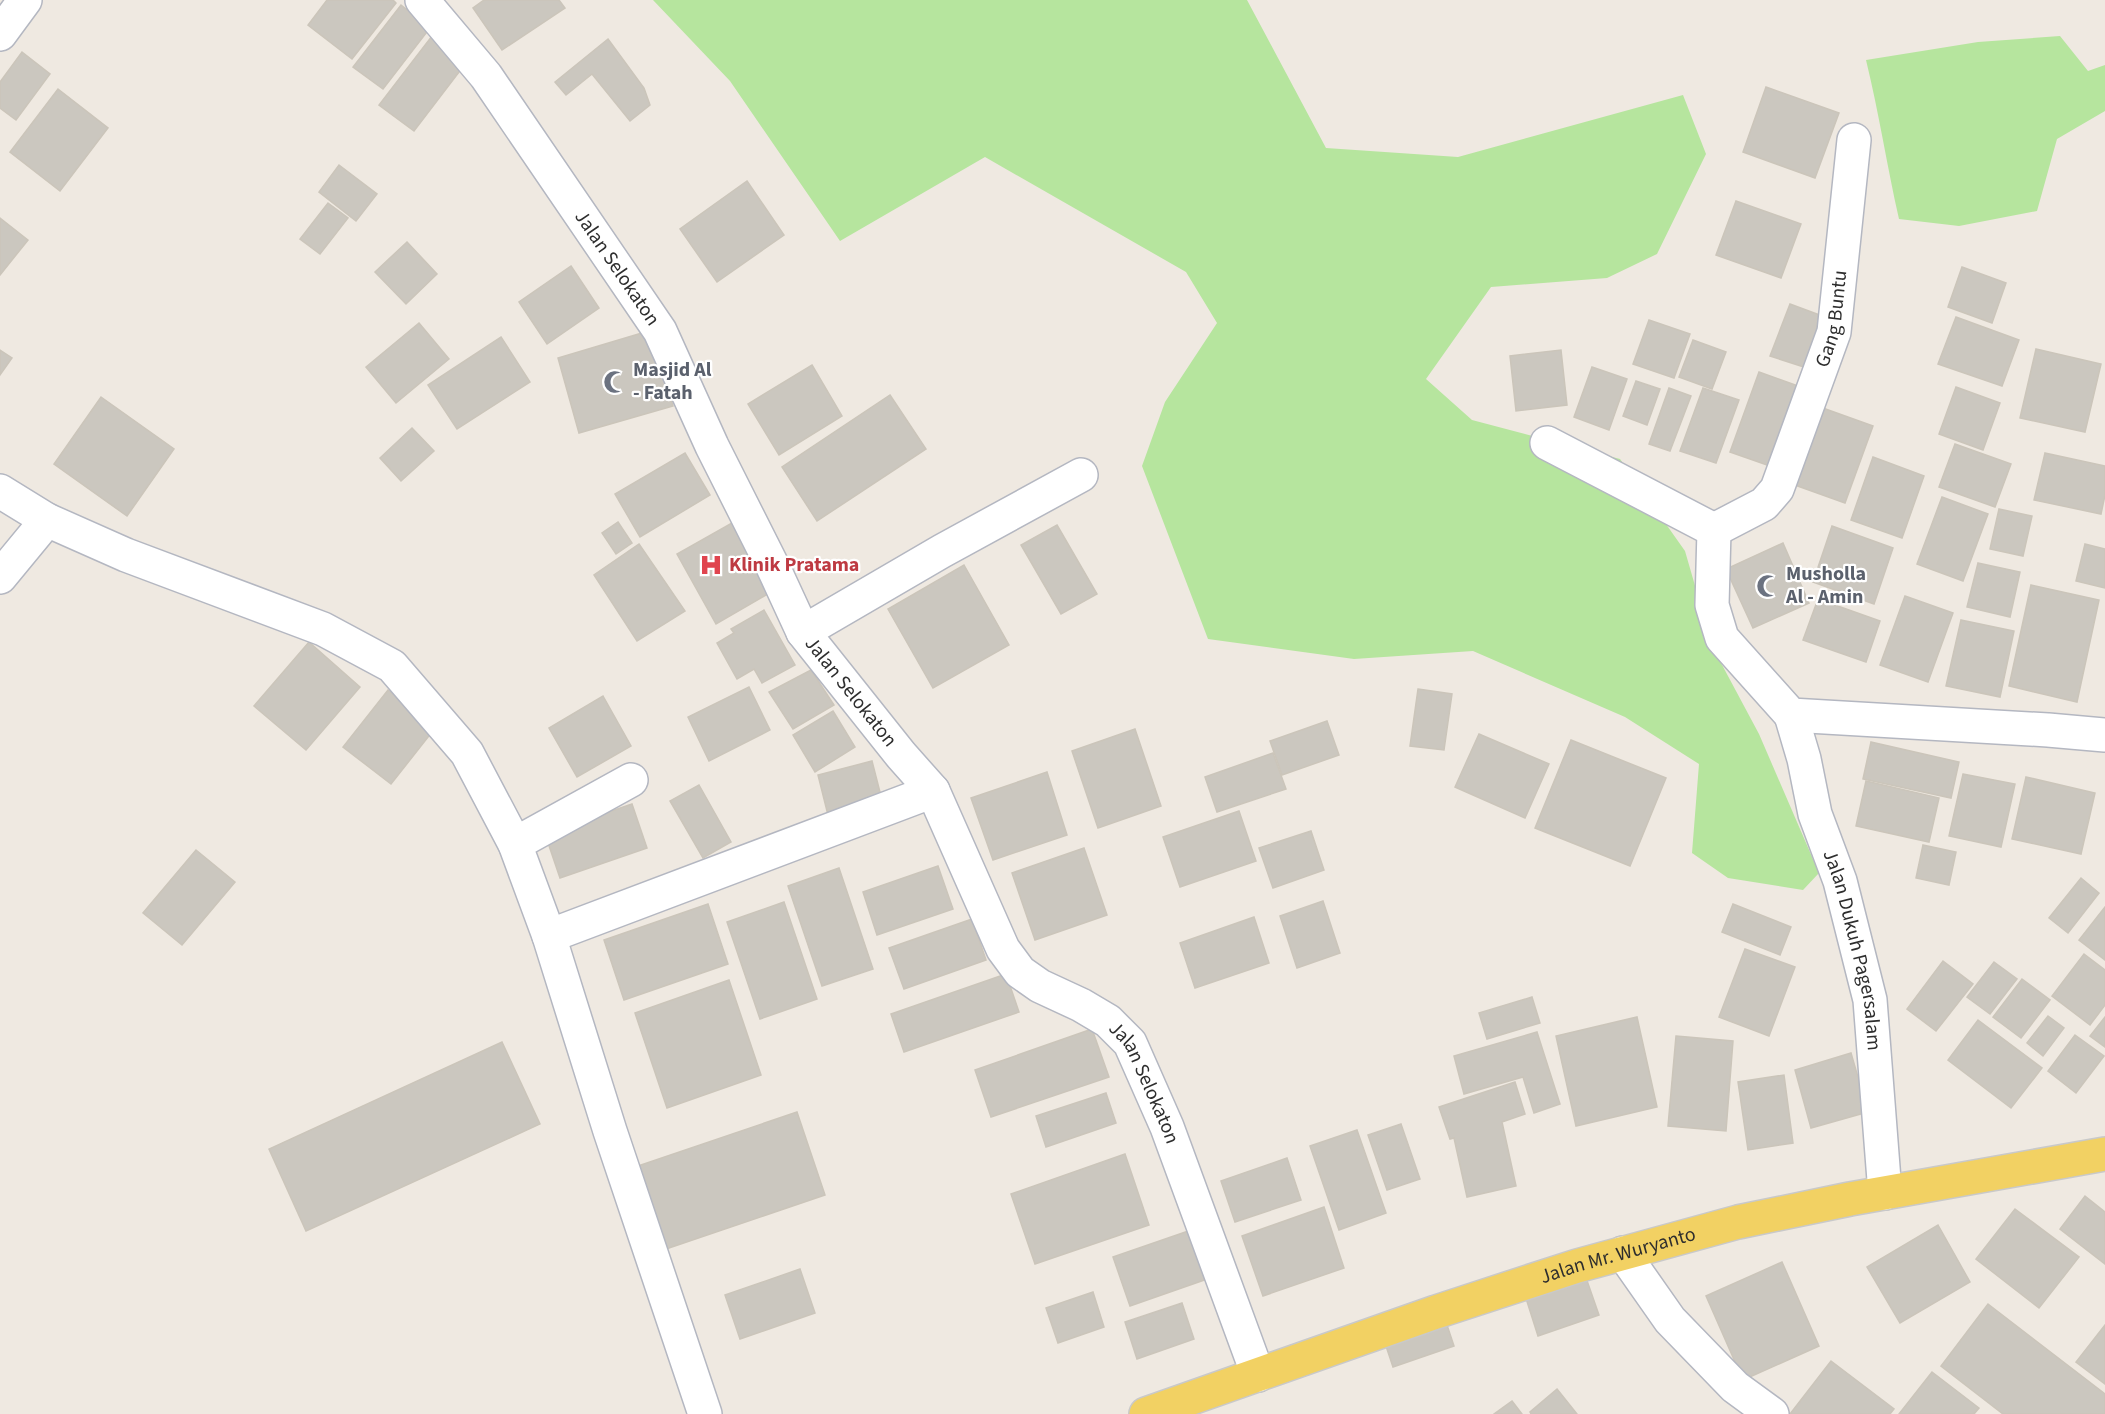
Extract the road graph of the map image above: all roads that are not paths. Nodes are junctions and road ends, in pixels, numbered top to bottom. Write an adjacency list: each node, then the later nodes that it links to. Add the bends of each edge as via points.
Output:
1 (24, 0): 3 (street)
2 (422, 0): 11 (street, Jalan Selokaton, via 486,76 660,331)
3 (0, 34)
4 (1854, 140): 9 (street, Gang Buntu, via 1834,332 1777,489 1764,504)
5 (1547, 443): 9 (street)
6 (1081, 475): 11 (street)
7 (0, 491): 8 (street)
8 (47, 520): 10 (street); 16 (street, via 126,555 323,628 392,666 467,753)
9 (1714, 530): 12 (street, Jalan Dukuh Pagersalam, via 1712,605 1722,638)
10 (0, 578)
11 (802, 632): 15 (street, Jalan Selokaton)
12 (1791, 715): 13 (street); 19 (street, Jalan Dukuh Pagersalam, via 1815,814 1840,880 1870,1000)
13 (2105, 735)
14 (631, 780): 16 (street)
15 (933, 791): 17 (street); 21 (street, Jalan Selokaton, via 1003,949 1020,972 1040,987 1108,1021 1130,1043 1167,1127)
16 (515, 844): 17 (street)
17 (549, 936): 22 (street, via 613,1142)
18 (2105, 1154): 19 (main road, Jalan Mr. Wuryanto)
19 (1885, 1193): 20 (main road, Jalan Mr. Wuryanto, via 1738,1222)
20 (1623, 1254): 21 (main road, Jalan Mr. Wuryanto, via 1447,1308); 24 (street, via 1670,1320 1735,1387)
21 (1258, 1375): 23 (main road, Jalan Mr. Wuryanto)
22 (705, 1414)
23 (1146, 1414)
24 (1772, 1414)

